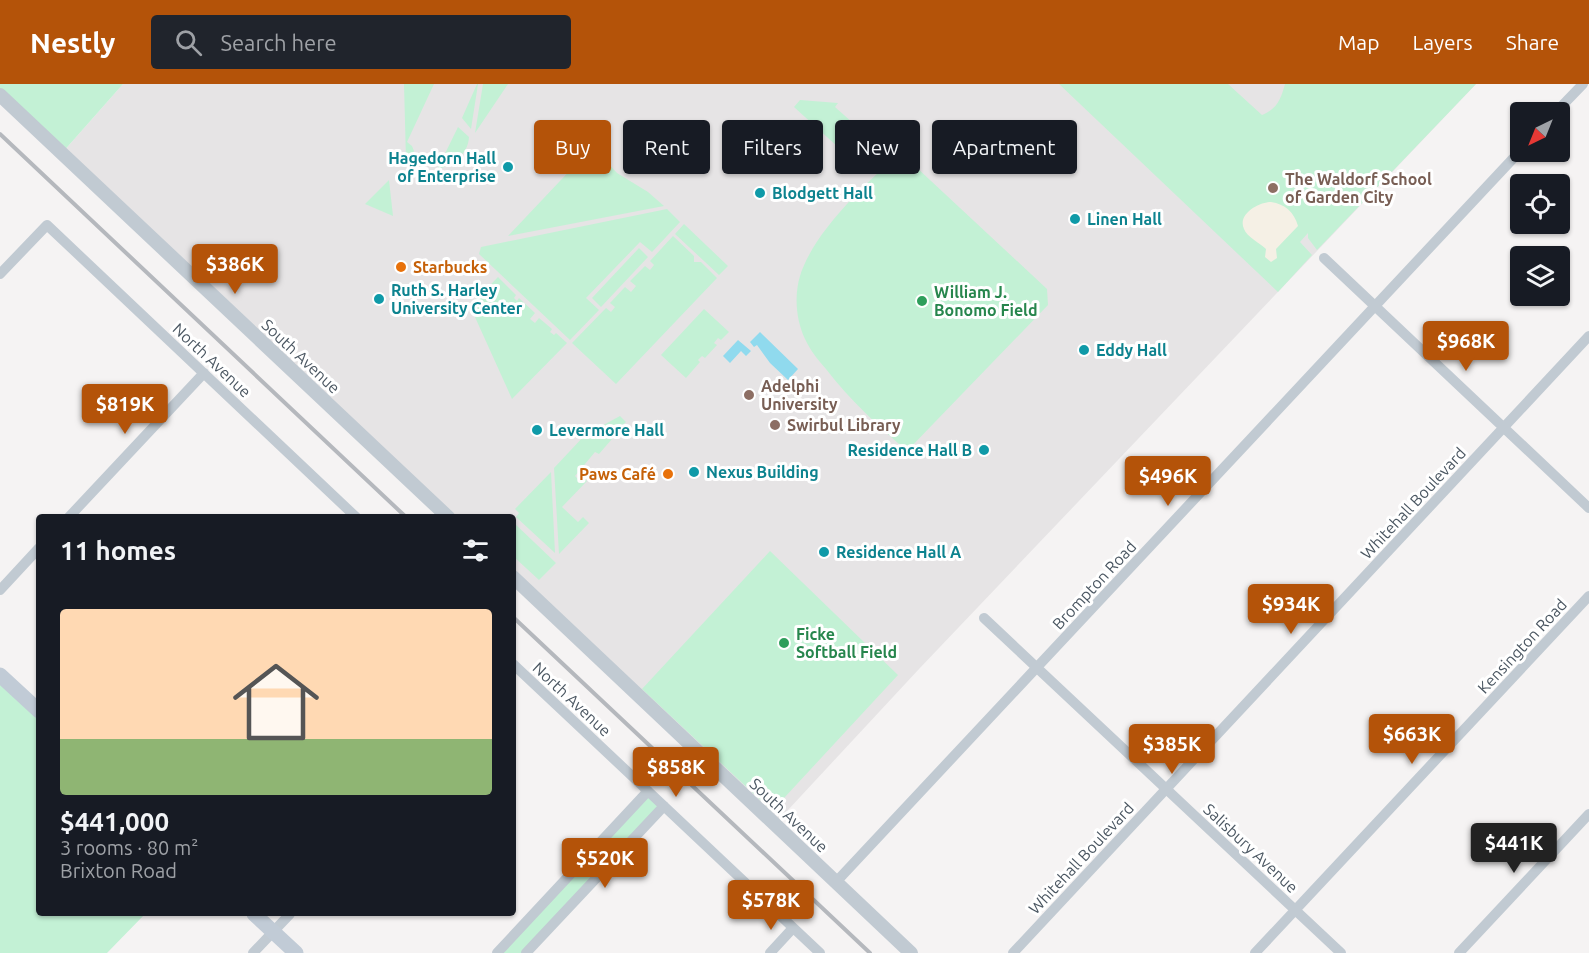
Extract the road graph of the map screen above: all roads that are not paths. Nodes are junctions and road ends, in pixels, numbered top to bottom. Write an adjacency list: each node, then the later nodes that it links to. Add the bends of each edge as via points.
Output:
1 (1583, 84): 3 (street)
2 (0, 95): 14 (street, South Avenue)
3 (1566, 102)
4 (1510, 162): 7 (street, Brompton Road)
5 (1324, 258): 7 (street)
6 (0, 274): 9 (street, North Avenue, via 46,225)
7 (1375, 306): 10 (street); 20 (street, Brompton Road)
8 (1589, 336): 10 (street, Whitehall Boulevard)
9 (204, 373): 12 (street); 13 (street, North Avenue)
10 (1504, 427): 11 (street); 24 (street, Whitehall Boulevard)
11 (1589, 508)
12 (72, 514)
13 (353, 514)
14 (445, 514)
15 (36, 551): 17 (street)
16 (516, 580): 28 (street, South Avenue)
17 (0, 590)
18 (1589, 596): 29 (street, Kensington Road)
19 (984, 618): 20 (street, Salisbury Avenue)
20 (1037, 668): 24 (street, Salisbury Avenue); 28 (street, Brompton Road)
21 (516, 670): 25 (street, North Avenue)
22 (0, 675): 23 (main road)
23 (36, 708)
24 (1166, 789): 29 (street, Salisbury Avenue); 43 (street, Whitehall Boulevard)
25 (648, 791): 26 (street, North Avenue); 32 (street)
26 (664, 806): 33 (street, North Avenue); 35 (street)
27 (1589, 814): 46 (street)
28 (837, 882): 42 (street, South Avenue)
29 (1295, 910): 44 (street, Kensington Road); 45 (street, Salisbury Avenue)
30 (256, 916): 34 (main road)
31 (288, 916): 34 (street)
32 (529, 918): 35 (street); 38 (street)
33 (793, 928): 40 (street); 41 (street, North Avenue)
34 (273, 932): 36 (street); 37 (main road)
35 (545, 933): 39 (street)
36 (253, 953)
37 (296, 953)
38 (497, 953)
39 (526, 953)
40 (770, 953)
41 (820, 953)
42 (911, 953)
43 (1013, 953)
44 (1255, 953)
45 (1341, 953)
46 (1459, 953)

